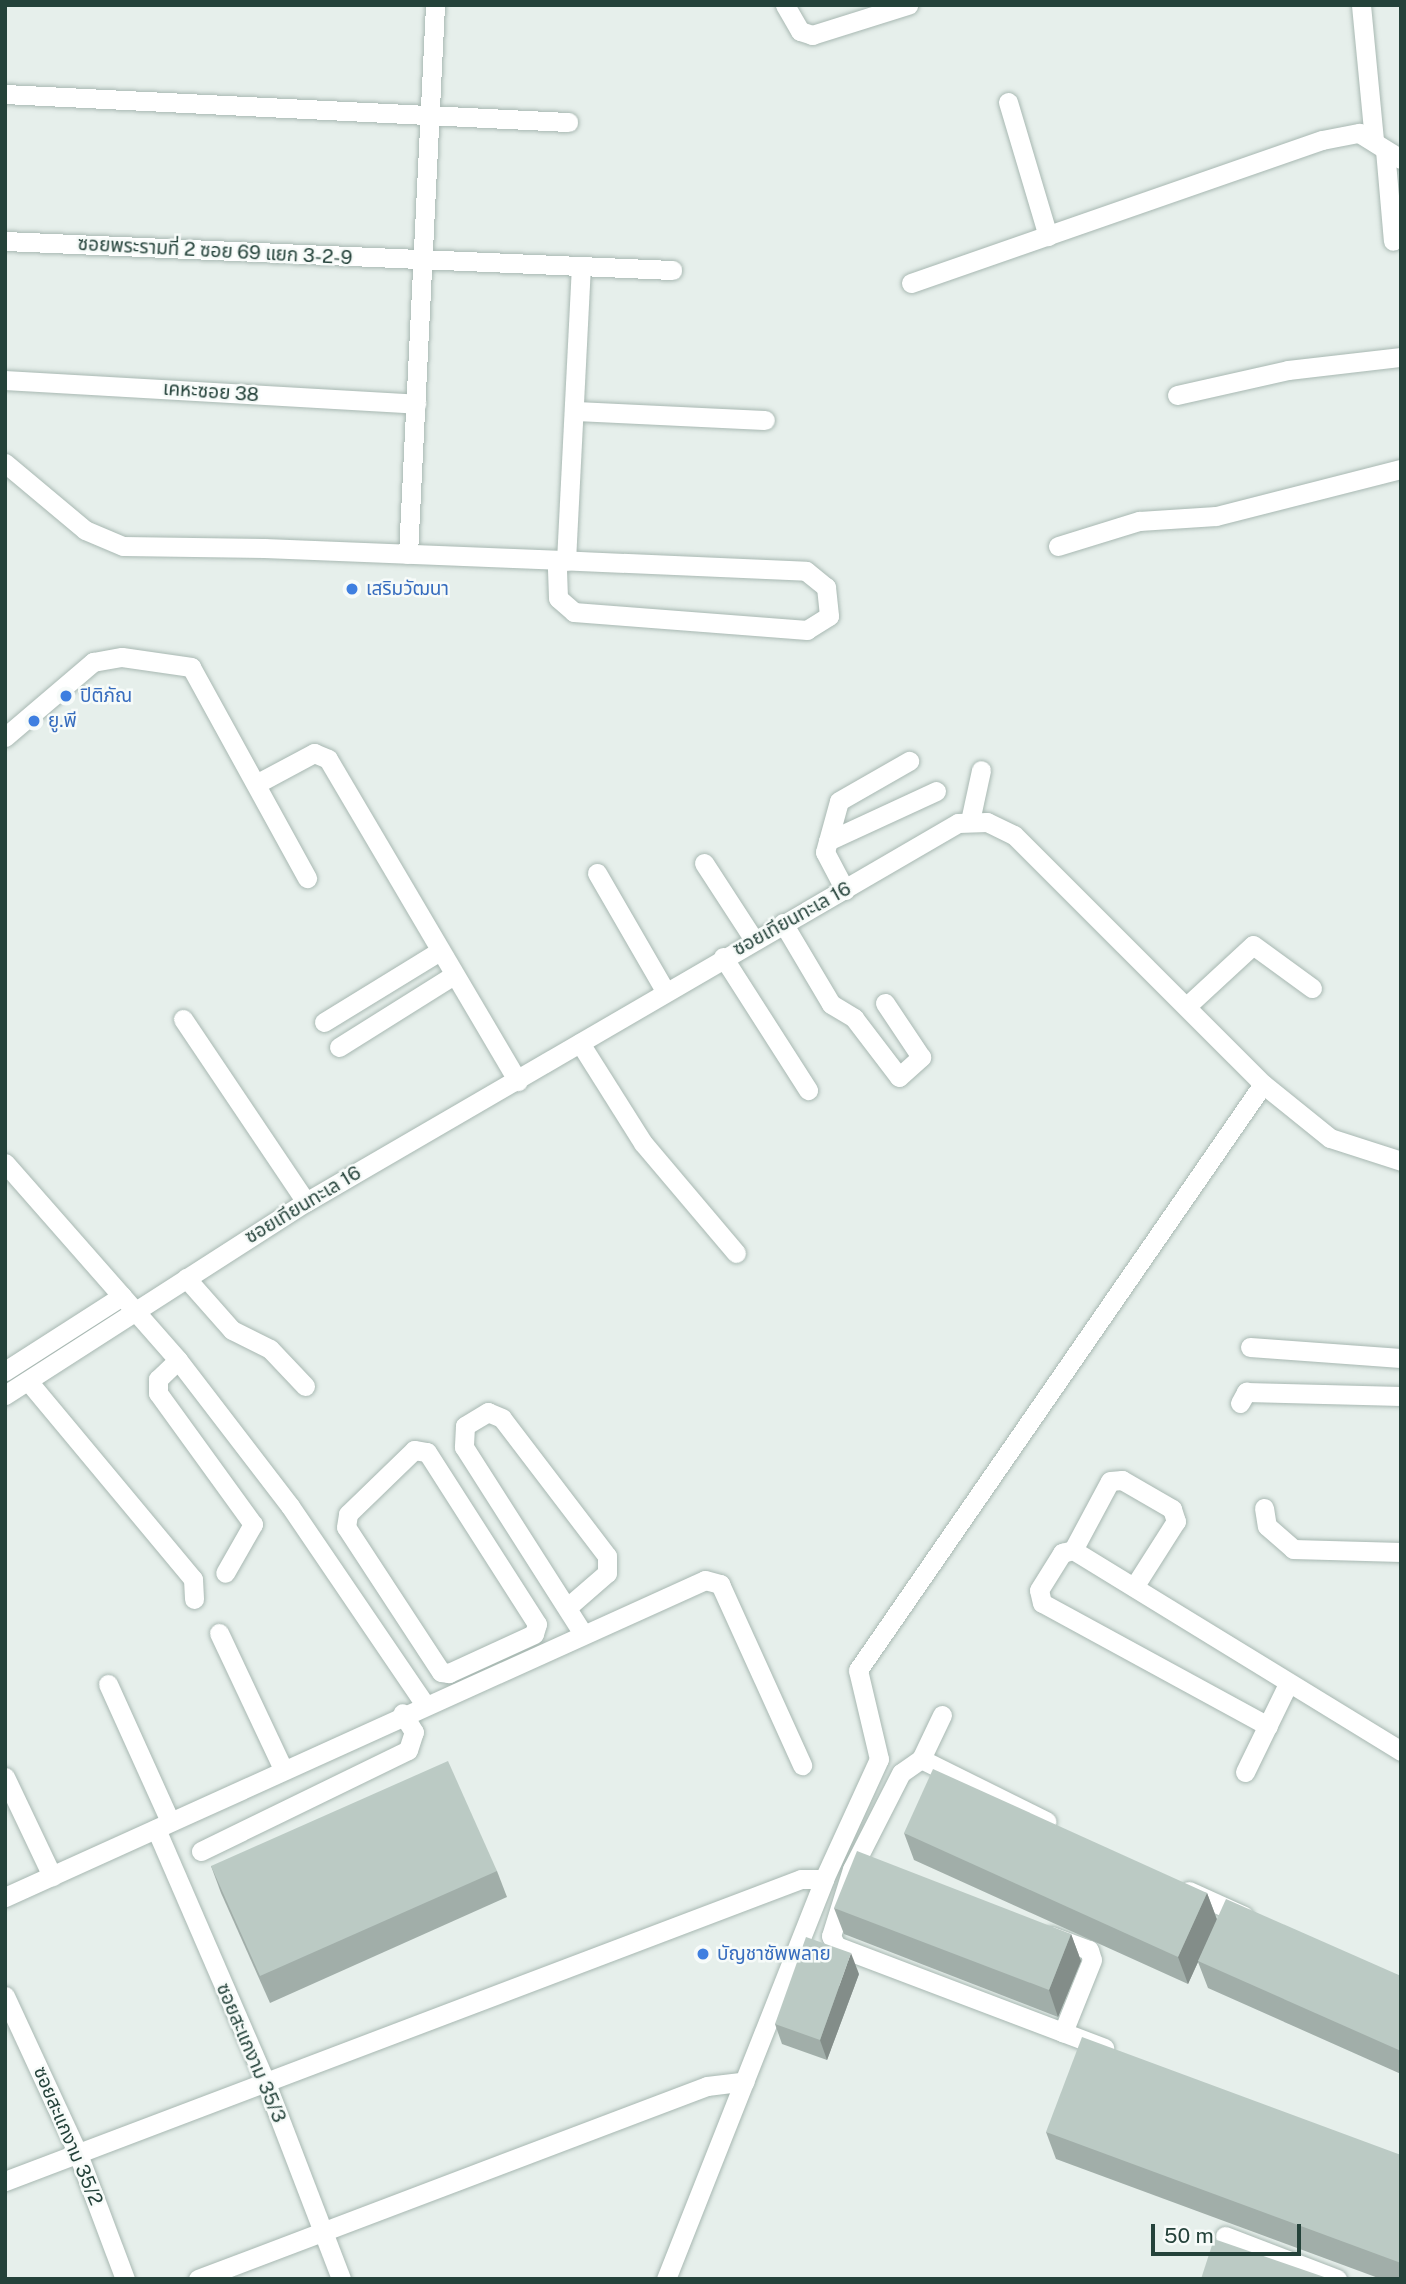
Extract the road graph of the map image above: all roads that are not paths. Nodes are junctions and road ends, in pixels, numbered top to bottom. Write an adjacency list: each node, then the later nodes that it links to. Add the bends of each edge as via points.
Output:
1 (435, 5): 7 (street)
2 (785, 5): 3 (street, via 800,31 812,35)
3 (908, 5)
4 (1361, 5): 9 (street)
5 (5, 94): 7 (street)
6 (1008, 102): 10 (street)
7 (429, 114): 8 (street); 13 (street)
8 (568, 122)
9 (1387, 150): 10 (street, via 1359,133 1322,140); 12 (street)
10 (1048, 236): 16 (street)
11 (5, 241): 13 (street, ซอยพระรามที่ 2 ซอย 69 แยก 3-2-9)
12 (1394, 241)
13 (424, 263): 14 (street, ซอยพระรามที่ 2 ซอย 69 แยก 3-2-9); 20 (street)
14 (581, 268): 15 (street, ซอยพระรามที่ 2 ซอย 69 แยก 3-2-9); 21 (street)
15 (672, 270)
16 (911, 283)
17 (1401, 357): 19 (street, via 1288,370)
18 (5, 380): 20 (street, เคหะซอย 38)
19 (1177, 396)
20 (416, 404): 26 (street)
21 (575, 411): 22 (street); 27 (street)
22 (765, 421)
23 (5, 463): 26 (street, via 85,530 123,546)
24 (1401, 469): 25 (street, via 1216,516 1139,521)
25 (1058, 546)
26 (408, 554): 27 (street)
27 (562, 560): 27 (street, via 558,598 574,612 807,629 829,616 826,587 806,571)
28 (5, 737): 31 (street, via 93,662 122,657 171,663 201,677)
29 (909, 761): 34 (street, via 839,801)
30 (981, 770): 33 (street)
31 (257, 784): 37 (street); 41 (street, via 314,753 328,759)
32 (936, 791): 34 (street)
33 (970, 821): 38 (street, ซอยเทียนทะเล 16); 47 (street, via 1014,835)
34 (828, 841): 38 (street, via 825,852)
35 (704, 863): 40 (street)
36 (597, 873): 45 (street)
37 (307, 878)
38 (845, 890): 39 (street, ซอยเทียนทะเล 16)
39 (783, 923): 40 (street, ซอยเทียนทะเล 16); 46 (street, via 831,1004 854,1018 899,1077 921,1057)
40 (754, 940): 42 (street, ซอยเทียนทะเล 16)
41 (440, 951): 43 (street); 49 (street)
42 (723, 957): 45 (street, ซอยเทียนทะเล 16); 54 (street)
43 (454, 975): 51 (street); 52 (street)
44 (1312, 988): 47 (street, via 1254,946)
45 (664, 989): 50 (street, ซอยเทียนทะเล 16)
46 (885, 1003)
47 (1188, 1005): 53 (street)
48 (183, 1019): 57 (street)
49 (324, 1022)
50 (580, 1043): 52 (street, ซอยเทียนทะเล 16); 58 (street, via 643,1143)
51 (339, 1047)
52 (518, 1081): 57 (street, ซอยเทียนทะเล 16)
53 (1263, 1084): 55 (street, via 1330,1138); 100 (street, via 858,1670 879,1759)
54 (808, 1090)
55 (1401, 1161)
56 (5, 1163): 60 (street)
57 (306, 1202): 59 (street, ซอยเทียนทะเล 16)
58 (736, 1254)
59 (186, 1278): 61 (street, ซอยเทียนทะเล 16); 67 (street, via 232,1330 270,1349)
60 (122, 1296): 61 (street); 65 (street)
61 (137, 1310): 64 (street); 66 (street, ซอยเทียนทะเล 16)
62 (1250, 1347): 63 (street)
63 (1401, 1358)
64 (178, 1360): 74 (street, via 158,1379 158,1393 253,1524); 81 (street)
65 (5, 1371)
66 (28, 1381): 68 (street, ซอยเทียนทะเล 16); 76 (street, via 193,1579)
67 (305, 1386)
68 (5, 1395)
69 (1401, 1396): 70 (street, via 1246,1392)
70 (1240, 1403)
71 (1264, 1508): 73 (street, via 1267,1526 1293,1549)
72 (1073, 1550): 75 (street); 75 (street, via 1110,1480 1122,1479 1172,1509 1176,1521); 87 (street, via 1062,1553 1039,1590 1042,1603)
73 (1401, 1552)
74 (225, 1573)
75 (1134, 1587): 83 (street)
76 (194, 1599)
77 (570, 1605): 77 (street, via 607,1573 607,1556 502,1418 488,1412 465,1426 464,1447); 79 (street)
78 (411, 1628): 78 (street, via 445,1673 534,1634 537,1624 423,1449 410,1454 346,1521); 81 (street)
79 (582, 1632): 84 (street); 90 (street, via 716,1579)
80 (219, 1633): 91 (street)
81 (386, 1644): 84 (street)
82 (108, 1684): 94 (street, ซอยสะแกงาม 35/3)
83 (1288, 1684): 87 (street); 88 (street)
84 (424, 1703): 85 (street)
85 (402, 1713): 91 (street); 96 (street, via 414,1732 408,1750)
86 (942, 1715): 89 (street)
87 (1268, 1726): 92 (street)
88 (1401, 1751)
89 (921, 1759): 95 (street); 97 (street, via 901,1773)
90 (802, 1765)
91 (283, 1769): 94 (street)
92 (1245, 1772)
93 (5, 1777): 99 (street)
94 (163, 1825): 99 (street); 110 (street, ซอยสะแกงาม 35/3)
95 (1066, 1831)
96 (201, 1851)
97 (859, 1859): 98 (street); 108 (street, via 834,1924 836,1946)
98 (884, 1869)
99 (52, 1876): 102 (street)
100 (824, 1879): 110 (street, via 801,1879); 111 (street)
101 (1163, 1879): 103 (street)
102 (5, 1897)
103 (1231, 1910): 105 (street); 106 (street)
104 (1025, 1925): 108 (street, via 1089,1950 1092,1960)
105 (1268, 1927)
106 (1218, 1933)
107 (5, 1996): 112 (street, ซอยสะแกงาม 35/2)
108 (1063, 2032): 109 (street)
109 (1129, 2057)
110 (264, 2078): 112 (street); 114 (street, ซอยสะแกงาม 35/3)
111 (745, 2081): 114 (street, via 708,2086); 119 (street)
112 (78, 2154): 113 (street); 116 (street, ซอยสะแกงาม 35/2)
113 (5, 2181)
114 (322, 2231): 117 (street); 118 (street, ซอยสะแกงาม 35/3)
115 (1224, 2236): 120 (street)
116 (125, 2279)
117 (198, 2279)
118 (341, 2279)
119 (666, 2279)
120 (1337, 2279)

